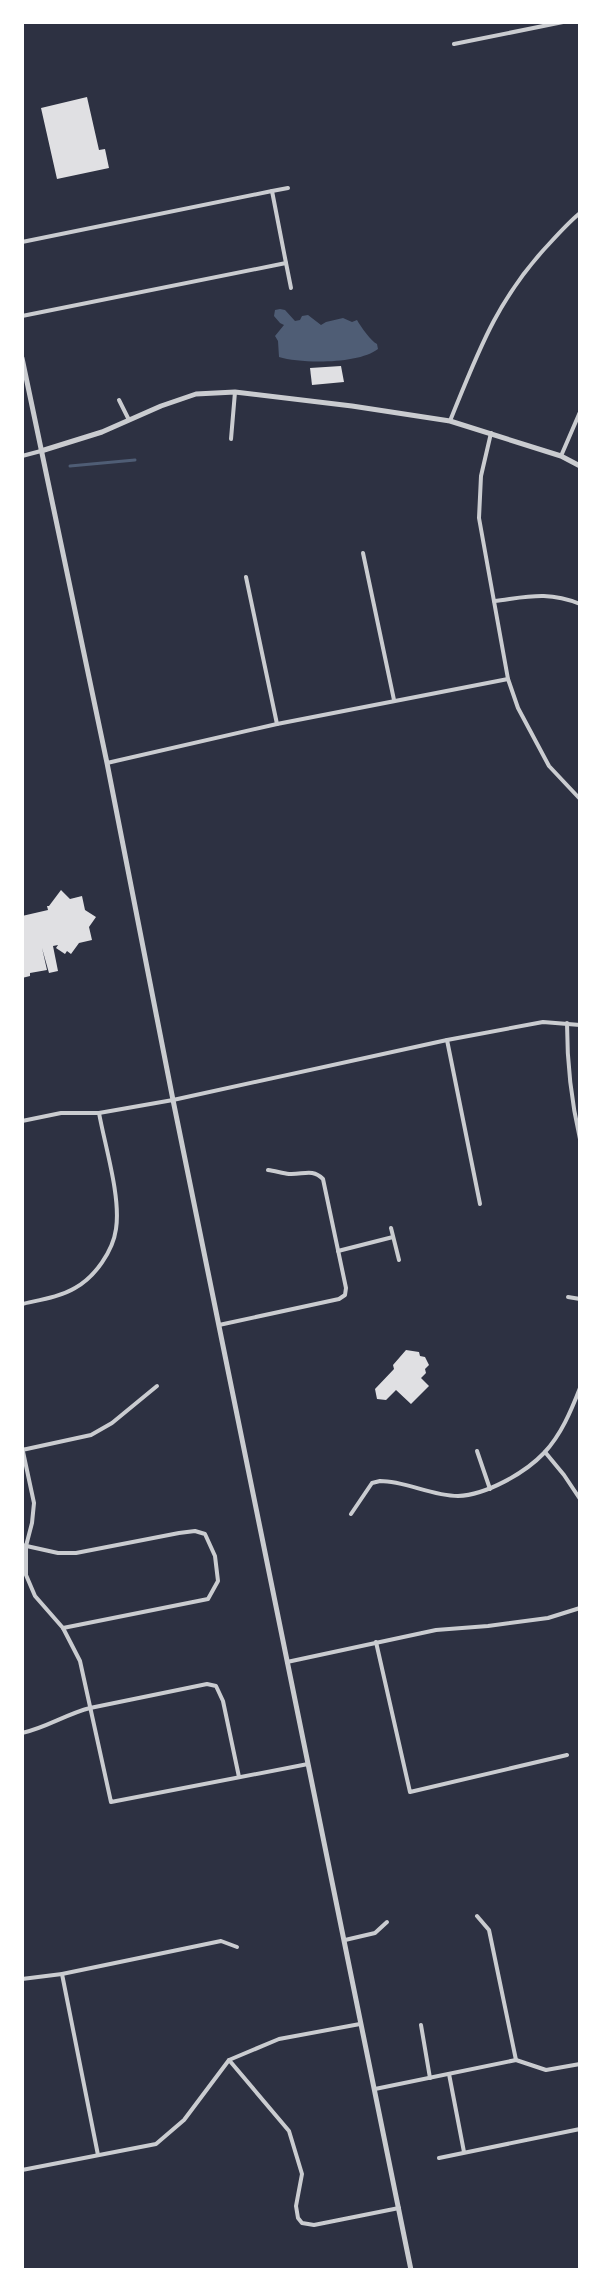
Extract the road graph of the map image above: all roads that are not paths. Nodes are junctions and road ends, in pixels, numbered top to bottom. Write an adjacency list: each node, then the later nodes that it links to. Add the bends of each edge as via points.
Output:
1 (563, 22): 2 (street)
2 (454, 44)
3 (288, 188): 4 (street)
4 (272, 191): 6 (street); 7 (street)
5 (580, 213): 15 (street, via 530,264 505,299)
6 (22, 242)
7 (286, 263): 8 (street); 9 (street)
8 (291, 288)
9 (22, 316)
10 (22, 358): 18 (street)
11 (235, 392): 14 (street, via 196,394); 15 (street); 17 (street)
12 (119, 400): 14 (street)
13 (580, 412): 20 (street)
14 (129, 420): 18 (street)
15 (450, 421): 16 (street)
16 (491, 433): 20 (street); 24 (street, via 479,518)
17 (231, 439)
18 (41, 451): 19 (street); 29 (street)
19 (22, 456)
20 (561, 456): 21 (street)
21 (580, 466)
22 (363, 553): 27 (street)
23 (246, 577): 28 (street)
24 (494, 601): 25 (street, via 541,595); 26 (street)
25 (580, 604)
26 (508, 679): 27 (street); 30 (street, via 549,766)
27 (394, 700): 28 (street)
28 (277, 724): 29 (street)
29 (107, 763): 34 (street)
30 (580, 799)
31 (567, 1023): 32 (street); 33 (street, via 543,1022); 37 (street, via 571,1099)
32 (580, 1025)
33 (447, 1040): 34 (street); 39 (street)
34 (173, 1100): 35 (street); 47 (street)
35 (99, 1113): 36 (street); 46 (street, via 116,1230 92,1276 74,1289)
36 (22, 1121)
37 (580, 1139)
38 (268, 1170): 42 (street, via 309,1172 323,1179)
39 (480, 1204)
40 (391, 1228): 41 (street)
41 (393, 1237): 42 (street); 43 (street)
42 (338, 1251): 47 (street, via 346,1288 339,1299)
43 (399, 1260)
44 (568, 1297): 45 (street)
45 (580, 1299)
46 (22, 1304)
47 (219, 1325): 60 (street)
48 (157, 1386): 50 (street, via 91,1435)
49 (580, 1388): 52 (street, via 569,1417)
50 (22, 1449): 56 (street, via 34,1503)
51 (477, 1451): 53 (street)
52 (545, 1452): 53 (street); 54 (street)
53 (490, 1489): 55 (street, via 458,1496 380,1481 372,1483)
54 (580, 1499)
55 (351, 1514)
56 (24, 1545): 58 (street, via 26,1575 35,1596); 58 (street, via 76,1553 179,1533 205,1534 218,1581 208,1599)
57 (580, 1608): 59 (street, via 548,1618)
58 (63, 1628): 61 (street, via 80,1661)
59 (376, 1642): 60 (street); 63 (street, via 410,1792)
60 (287, 1662): 64 (street)
61 (90, 1708): 62 (street); 65 (street, via 216,1686); 65 (street, via 111,1802)
62 (22, 1733)
63 (567, 1755)
64 (308, 1764): 65 (street); 68 (street)
65 (239, 1777)
66 (477, 1916): 75 (street, via 489,1930)
67 (387, 1922): 68 (street, via 375,1933)
68 (345, 1940): 72 (street)
69 (237, 1947): 70 (street, via 221,1941)
70 (62, 1974): 71 (street); 82 (street)
71 (22, 1979)
72 (363, 2023): 74 (street, via 279,2039); 79 (street)
73 (421, 2025): 78 (street)
74 (229, 2060): 82 (street, via 184,2120 156,2144); 85 (street, via 289,2131 302,2174 296,2206 302,2223)
75 (516, 2060): 76 (street, via 546,2070); 77 (street)
76 (580, 2064)
77 (449, 2074): 78 (street); 81 (street)
78 (430, 2078): 79 (street)
79 (375, 2089): 85 (street)
80 (580, 2129): 81 (street)
81 (464, 2152): 83 (street)
82 (98, 2155): 84 (street)
83 (439, 2158)
84 (22, 2170)
85 (399, 2208): 86 (street)
86 (411, 2270)

